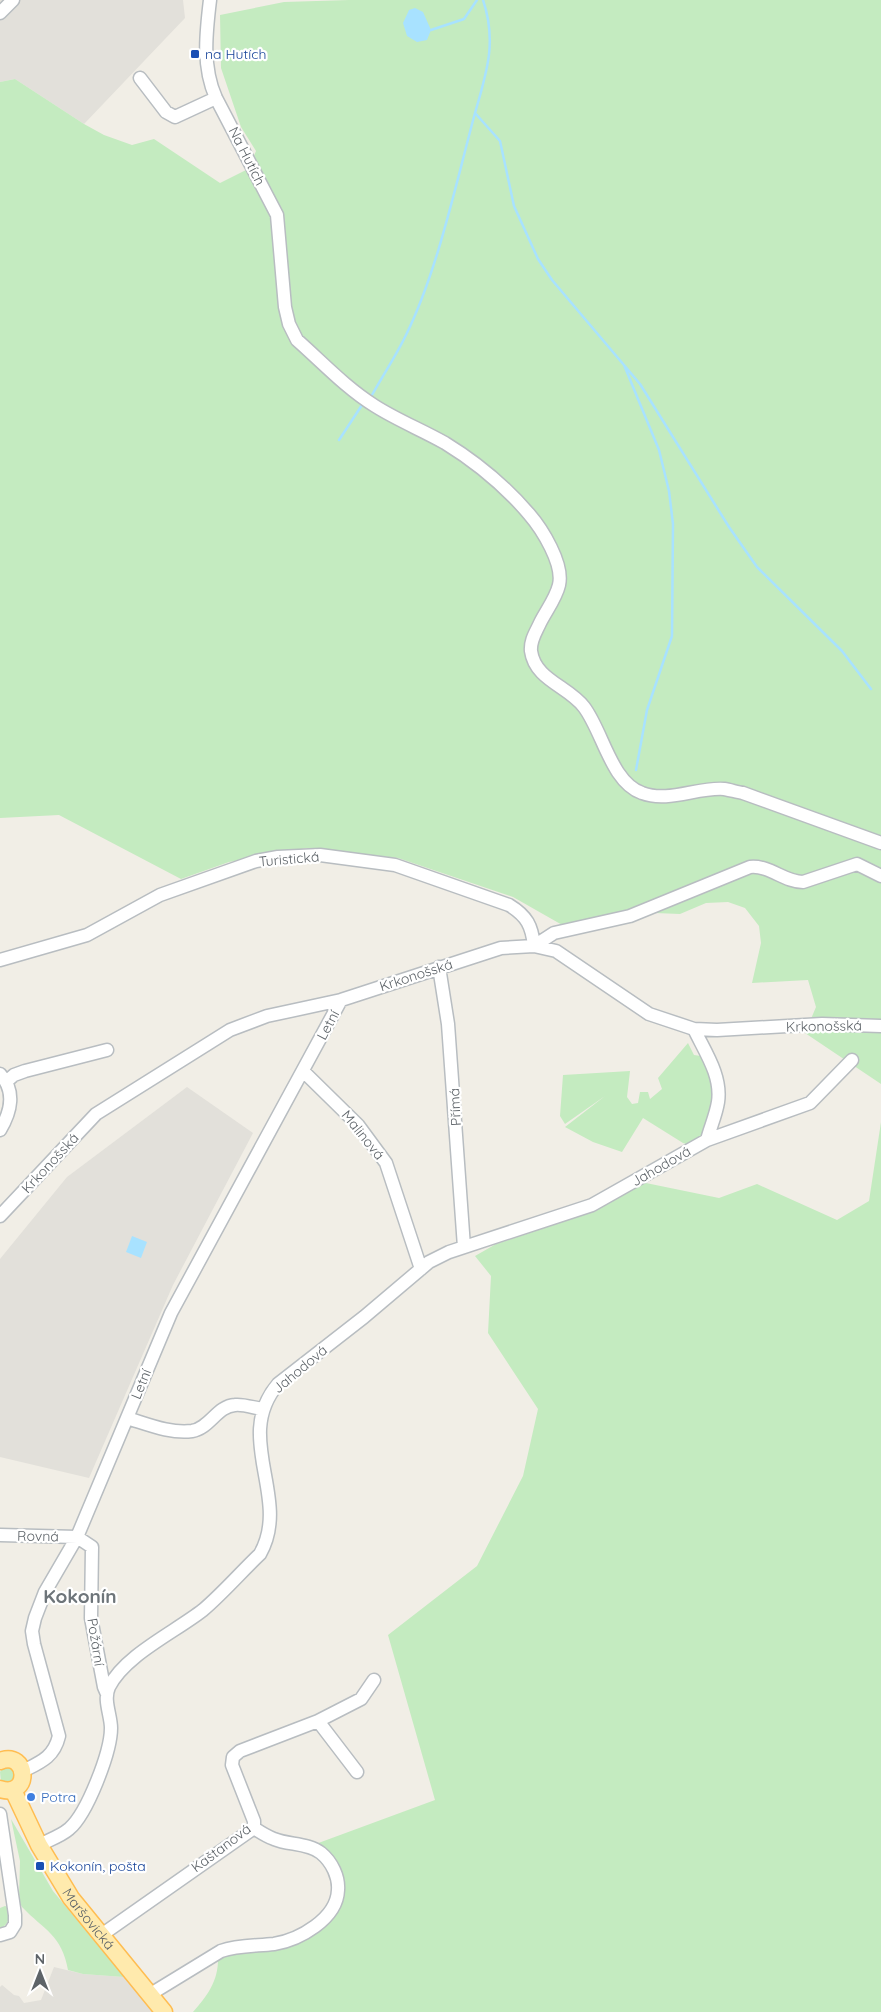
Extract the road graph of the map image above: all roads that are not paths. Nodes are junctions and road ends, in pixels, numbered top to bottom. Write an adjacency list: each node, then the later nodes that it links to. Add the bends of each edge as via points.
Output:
1 (13, 0): 3 (street)
2 (210, 0): 5 (street, Na Hutích, via 206,54)
3 (0, 13)
4 (140, 78): 5 (street, via 166,112 175,117)
5 (216, 98): 6 (street, Na Hutích, via 277,215 285,307 297,340 374,406 444,443 479,466 529,515 549,546 557,562 559,583 532,638 532,656 544,676 583,706 598,729 618,773 628,785 654,796 724,789 743,793)
6 (881, 843)
7 (881, 876): 8 (street, via 857,864 796,882 764,868 750,867 630,916 554,933)
8 (534, 946): 9 (street, Turistická, via 532,928 517,910 509,906 395,865 320,855 256,861 160,895 86,935); 10 (street, Krkonošská, via 496,950); 13 (street, Krkonošská, via 569,958 649,1014)
9 (0, 960)
10 (439, 967): 11 (street, Krkonošská); 21 (street, Přímá, via 448,1024)
11 (341, 1000): 16 (street, Letní); 20 (street, Krkonošská, via 267,1016 242,1025 103,1108)
12 (881, 1026): 13 (street, Krkonošská, via 822,1024)
13 (694, 1029): 19 (street, Jahodová, via 718,1084 718,1102)
14 (107, 1050): 17 (street)
15 (852, 1060): 19 (street, Jahodová, via 810,1103)
16 (303, 1071): 22 (street, Malinová, via 358,1125 386,1163); 24 (street, Letní, via 171,1313)
17 (4, 1077): 18 (street, via 12,1100)
18 (0, 1130)
19 (707, 1140): 21 (street, Jahodová, via 592,1205)
20 (0, 1216)
21 (464, 1247): 22 (street, Jahodová, via 429,1262)
22 (421, 1269): 23 (street, Jahodová, via 278,1384)
23 (262, 1409): 24 (street, via 227,1407 210,1423 193,1431 174,1431); 28 (street, Jahodová, via 260,1446 270,1502 265,1545 260,1554 204,1608 140,1654 116,1677)
24 (127, 1418): 26 (street, Letní)
25 (0, 1535): 26 (street, Rovná)
26 (77, 1537): 28 (street, Požární, via 92,1546 91,1618); 31 (street, Letní, via 44,1592 32,1631 58,1728 57,1742 45,1760)
27 (374, 1680): 29 (street, via 361,1699)
28 (107, 1694): 36 (street, via 111,1729 108,1750 88,1803 68,1830)
29 (318, 1720): 32 (street); 35 (street, Kaštanová, via 240,1750 233,1757 232,1765)
30 (0, 1761): 31 (main road, via 15,1761)
31 (23, 1771): 33 (main road, Maršovická, via 21,1782)
32 (357, 1772)
33 (4, 1792): 36 (main road, Maršovická)
34 (0, 1814): 37 (street, via 15,1924 8,1933)
35 (254, 1828): 38 (street, Kaštanová); 39 (street, via 274,1840 314,1849 330,1862 338,1880 333,1908 328,1915 295,1937 276,1944 221,1951)
36 (39, 1845): 38 (main road, Maršovická, via 71,1898)
37 (0, 1935)
38 (100, 1936): 39 (main road, Maršovická)
39 (149, 1995): 40 (main road, Maršovická)
40 (164, 2012)

